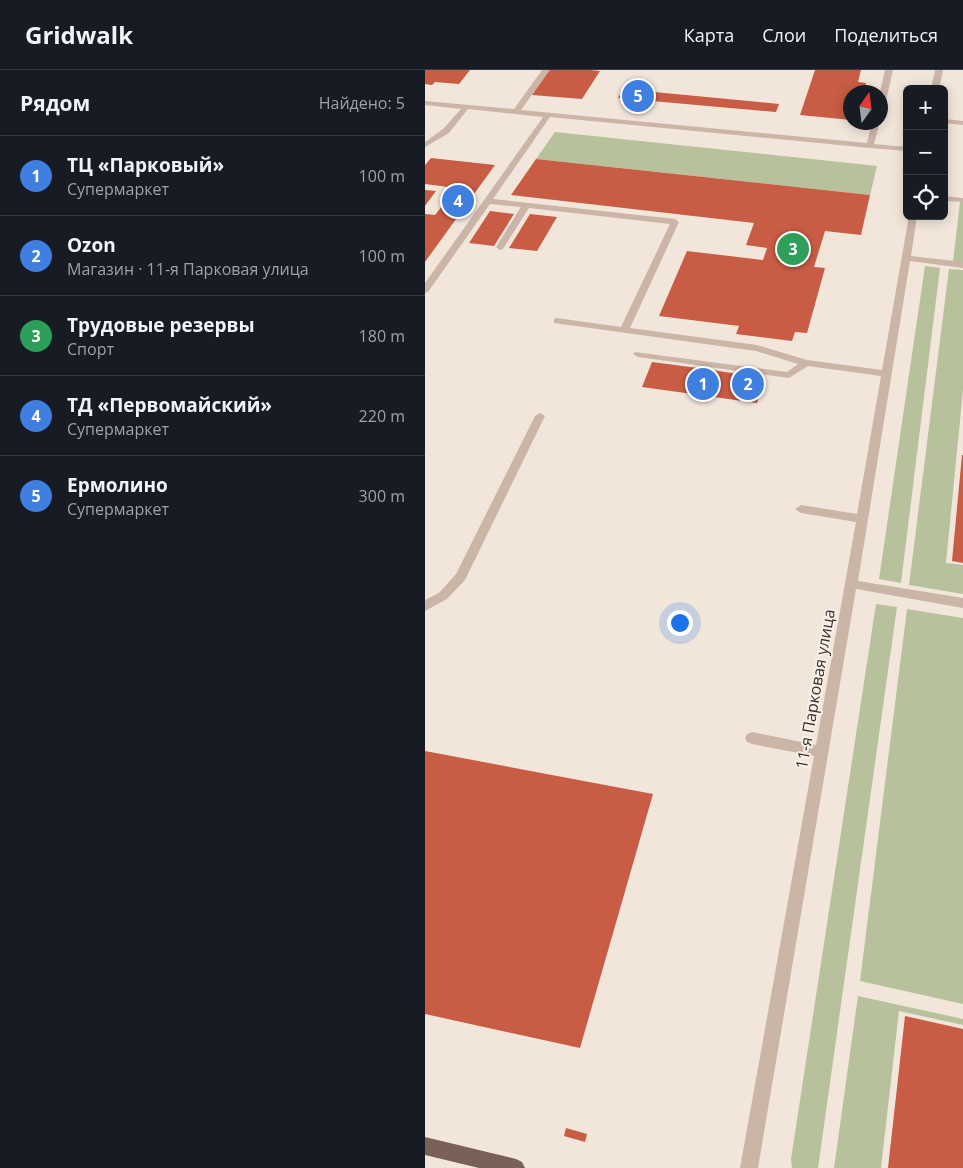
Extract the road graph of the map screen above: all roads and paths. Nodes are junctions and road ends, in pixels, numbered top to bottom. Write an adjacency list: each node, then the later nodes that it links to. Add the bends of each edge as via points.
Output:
1 (546, 70): 8 (street)
2 (889, 70): 4 (street)
3 (939, 70): 5 (street)
4 (886, 85)
5 (936, 85)
6 (425, 103): 7 (street)
7 (466, 107): 8 (street); 13 (street, via 446,131)
8 (516, 111): 9 (street)
9 (547, 115): 14 (street); 17 (street)
10 (948, 121): 11 (street)
11 (963, 123)
12 (874, 130): 14 (street)
13 (425, 145)
14 (870, 146): 15 (street)
15 (903, 149)
16 (948, 198): 18 (street)
17 (487, 200): 19 (street); 24 (street)
18 (963, 200)
19 (527, 205): 21 (street); 26 (street, via 675,222)
20 (912, 220): 22 (street, 11-я Парковая улица)
21 (500, 247)
22 (905, 258): 23 (street); 29 (street, 11-я Парковая улица)
23 (963, 265)
24 (425, 290)
25 (557, 321): 26 (street)
26 (624, 330): 28 (street, via 757,348)
27 (638, 354): 28 (street, via 789,375)
28 (805, 363): 29 (street)
29 (886, 374): 32 (street, 11-я Парковая улица)
30 (540, 416): 35 (street, via 461,577 443,596)
31 (801, 509): 32 (street)
32 (861, 519): 33 (street, 11-я Парковая улица)
33 (851, 584): 34 (street); 37 (street, 11-я Парковая улица)
34 (963, 603)
35 (425, 606)
36 (752, 738): 37 (street)
37 (822, 752): 40 (street, 11-я Парковая улица)
38 (425, 1146): 39 (main road)
39 (516, 1168)
40 (749, 1168)

